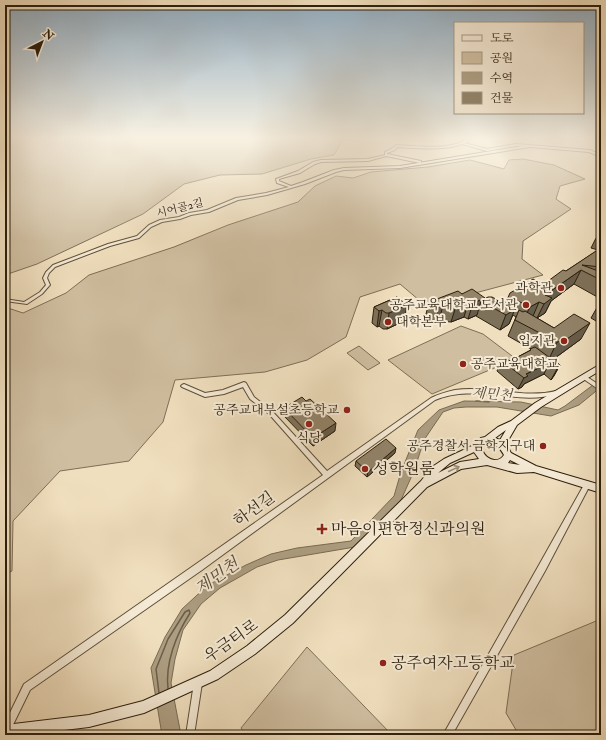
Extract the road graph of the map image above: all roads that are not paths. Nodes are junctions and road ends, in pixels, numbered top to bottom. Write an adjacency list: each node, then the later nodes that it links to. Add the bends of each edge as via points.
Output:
1 (297, 173): 3 (street, via 277,179 278,182)
2 (331, 173): 3 (street, 시어골2길)
3 (290, 186): 4 (street, 시어골2길, via 266,194 237,199 208,211 161,221 150,226 138,237 51,267 45,278 48,285 25,303)
4 (5, 300)
5 (601, 367): 6 (main road)
6 (584, 377): 8 (street); 9 (main road)
7 (184, 386): 20 (street, via 205,395 224,392 244,384 252,398 271,413)
8 (601, 389)
9 (558, 393): 11 (street, 하선길, via 533,396 461,392); 12 (main road)
10 (427, 395): 11 (street)
11 (433, 400): 20 (street, 하선길)
12 (514, 423): 13 (main road, via 500,428); 14 (main road)
13 (488, 439): 14 (main road); 15 (main road, via 480,441)
14 (502, 444): 16 (main road)
15 (477, 447): 17 (main road, via 479,455); 21 (main road, 우금티로, via 440,464)
16 (508, 455): 18 (main road, via 504,461); 19 (main road)
17 (487, 461): 18 (main road); 21 (main road, 우금티로, one-way to 17, via 460,466)
18 (496, 464): 19 (main road, via 517,469)
19 (534, 469): 22 (main road)
20 (326, 474): 25 (street, 하선길, via 199,567 26,687)
21 (424, 484): 24 (main road, 우금티로, via 289,619 251,650 214,675)
22 (587, 485): 23 (main road); 27 (street)
23 (601, 489)
24 (198, 682): 25 (main road, 우금티로, via 144,707 89,721); 26 (street)
25 (6, 731)
26 (190, 735)
27 (447, 735)

